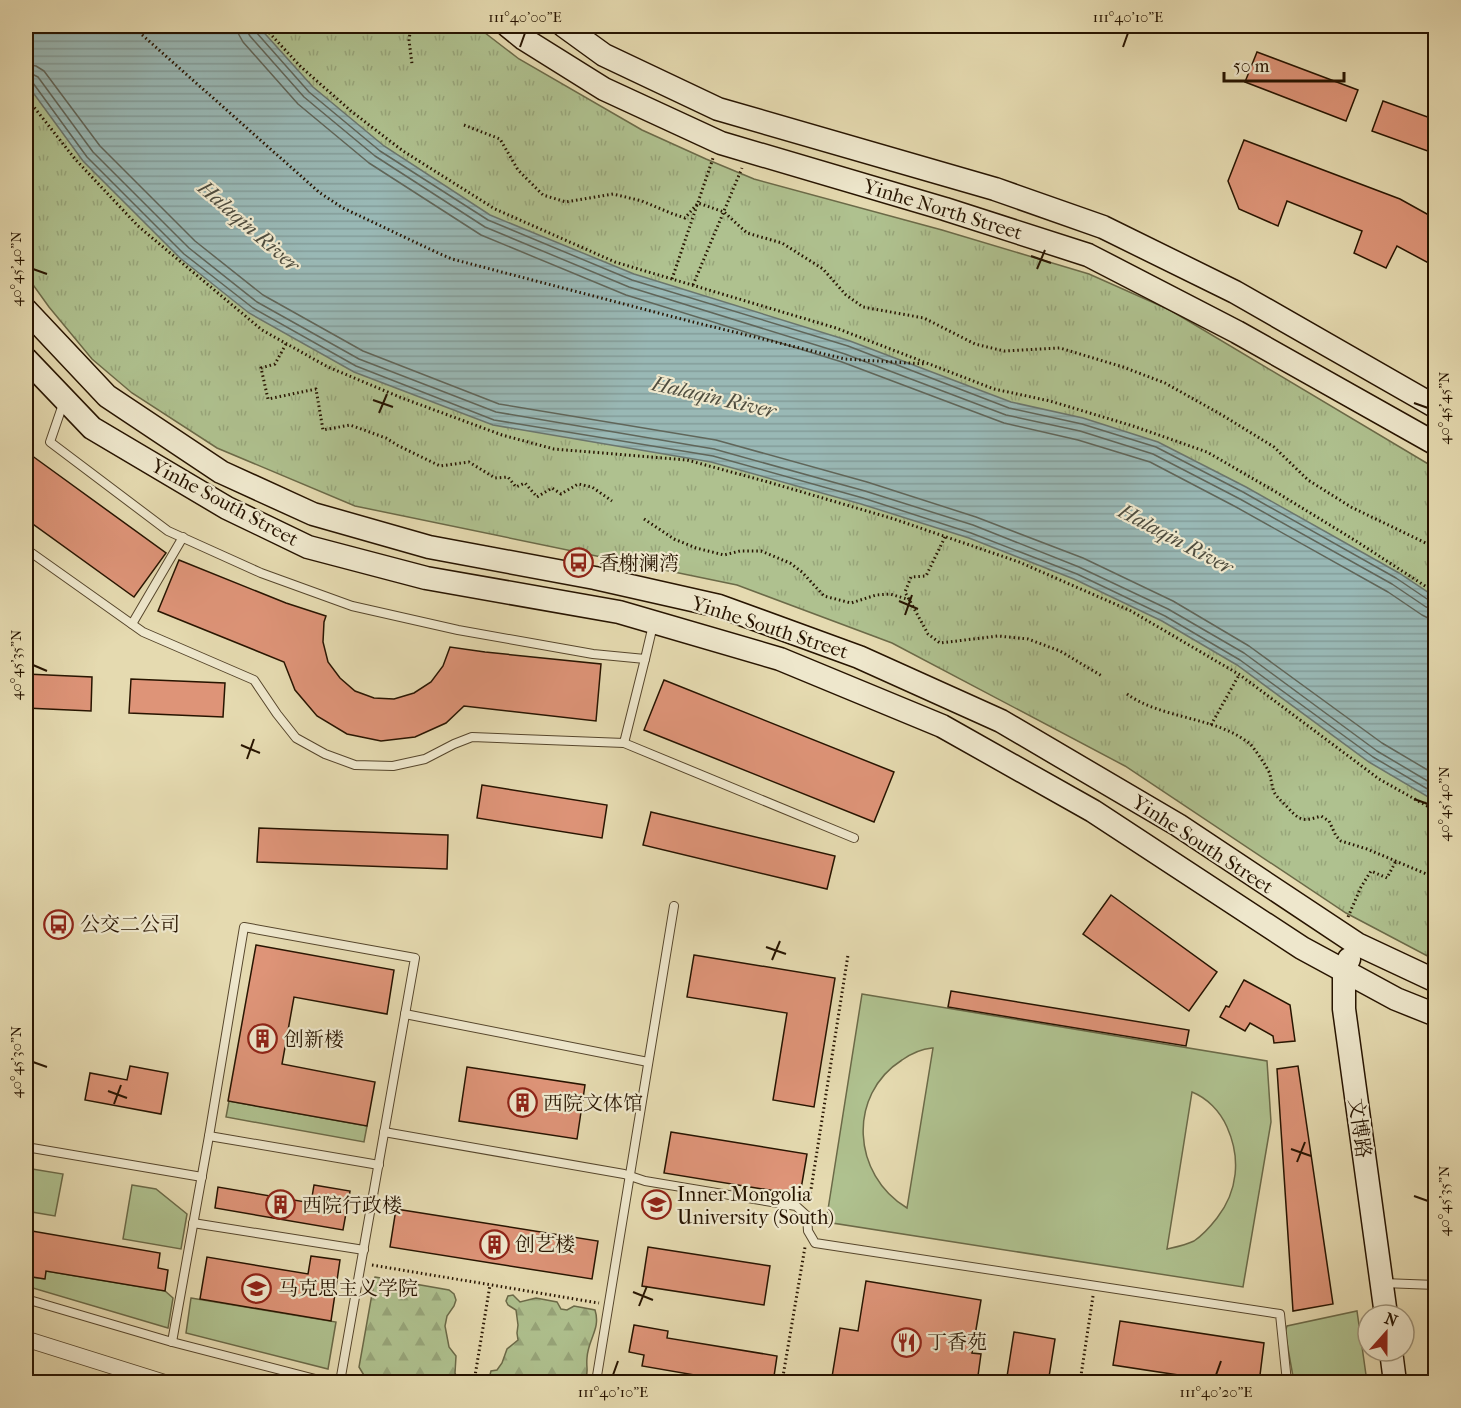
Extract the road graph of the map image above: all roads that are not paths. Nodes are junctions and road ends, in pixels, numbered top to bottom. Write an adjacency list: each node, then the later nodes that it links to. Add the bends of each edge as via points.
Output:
1 (508, 26): 7 (main road, Yinhe North Street, via 604,89 719,142 945,208 1088,255 1237,332)
2 (564, 26): 6 (main road, Yinhe North Street, via 604,55 718,109 995,189 1103,227 1235,292)
3 (26, 310): 16 (main road, Yinhe South Street, via 107,396 221,472 313,514 429,548 596,578 719,606 859,657 1001,721 1073,762 1178,825)
4 (26, 359): 5 (main road, Yinhe South Street)
5 (65, 399): 8 (lane, via 50,442 168,531); 10 (main road, Yinhe South Street, via 92,428 227,507 308,547 426,578 619,612)
6 (1436, 407)
7 (1436, 444)
8 (183, 537): 11 (lane); 12 (lane, via 261,573 352,606 469,632)
9 (26, 549): 11 (lane)
10 (654, 622): 12 (lane); 17 (main road, Yinhe South Street, via 780,659 942,726 1092,811 1302,948)
11 (132, 624): 13 (lane, via 254,680 296,738 355,765 393,766 425,759 471,737)
12 (645, 659): 13 (lane)
13 (624, 743): 14 (lane)
14 (854, 838)
15 (674, 906): 21 (lane)
16 (1357, 945): 17 (main road, 文博路); 18 (main road, Yinhe South Street)
17 (1344, 970): 20 (main road, Yinhe South Street, via 1396,999); 30 (main road, 文博路, via 1344,1009)
18 (1436, 981)
19 (405, 1014): 21 (lane); 22 (lane); 23 (lane, via 415,958 244,927)
20 (1436, 1015)
21 (648, 1062): 26 (lane)
22 (384, 1132): 25 (lane); 26 (lane)
23 (209, 1136): 25 (lane); 27 (lane)
24 (26, 1147): 27 (lane)
25 (379, 1165): 29 (lane)
26 (630, 1176): 40 (lane); 41 (lane, via 796,1206 807,1216 808,1231 815,1242 1280,1314)
27 (202, 1177): 28 (lane)
28 (194, 1223): 29 (lane); 35 (lane)
29 (364, 1250): 39 (lane)
30 (1382, 1283): 31 (lane); 33 (main road, 文博路)
31 (1436, 1284)
32 (26, 1299): 35 (lane)
33 (1384, 1303)
34 (26, 1339): 37 (street)
35 (172, 1342): 38 (lane)
36 (1392, 1363): 42 (main road)
37 (163, 1383)
38 (327, 1383)
39 (340, 1383)
40 (596, 1383)
41 (1287, 1383)
42 (1395, 1383)

